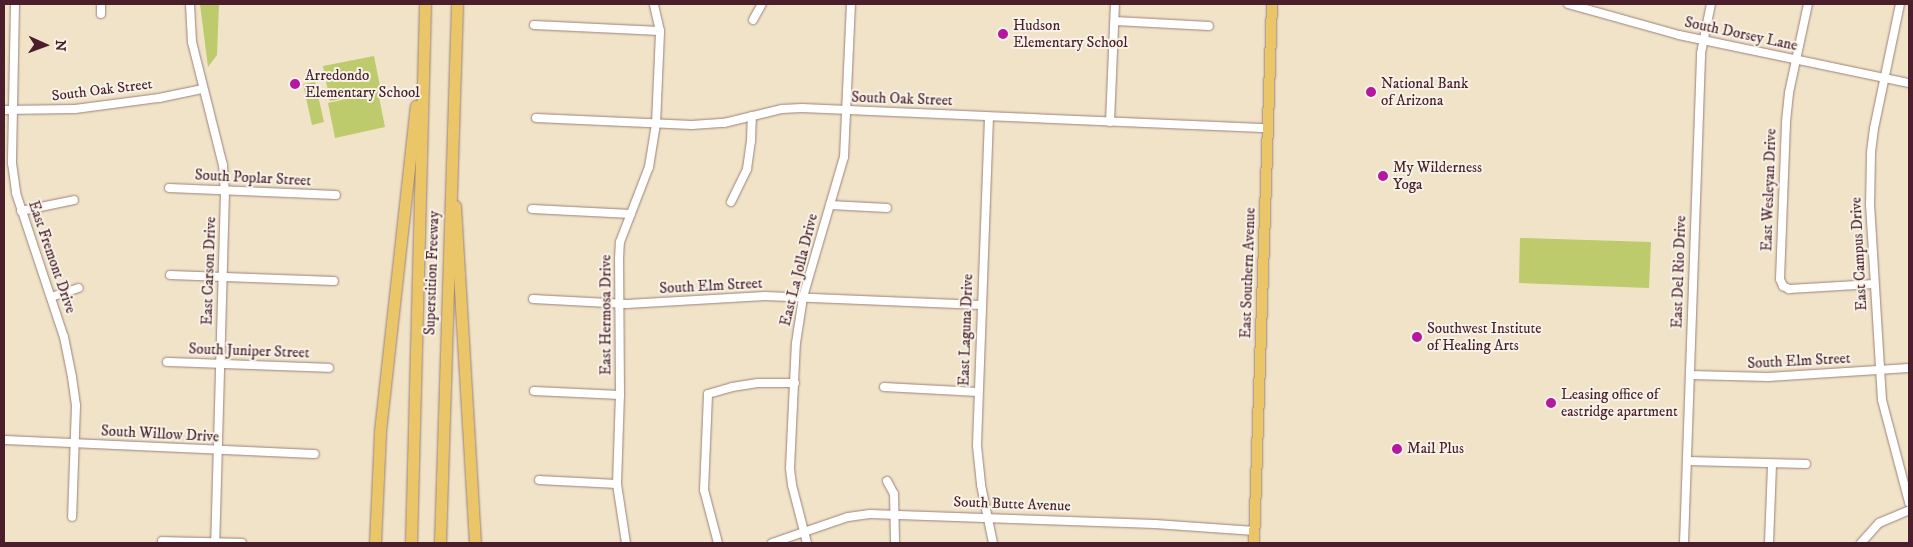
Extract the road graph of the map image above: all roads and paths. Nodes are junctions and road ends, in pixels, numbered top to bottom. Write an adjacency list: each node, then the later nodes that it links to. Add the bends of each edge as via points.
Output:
1 (15, 4): 28 (street, East Fremont Drive)
2 (101, 4): 15 (street)
3 (190, 4): 26 (street, East Carson Drive, via 192,42)
4 (425, 4): 18 (highway, Superstition Freeway)
5 (457, 4): 36 (highway, Superstition Freeway)
6 (654, 4): 21 (street, East Hermosa Drive)
7 (762, 4): 16 (street)
8 (850, 4): 29 (street, East La Jolla Drive)
9 (1115, 4): 17 (street)
10 (1272, 4): 35 (main road, East Southern Avenue)
11 (1568, 4): 22 (street, South Dorsey Lane)
12 (1711, 4): 22 (street, East Del Rio Drive)
13 (1808, 4): 23 (street, East Wesleyan Drive)
14 (1900, 4): 24 (street, East Campus Drive)
15 (100, 14)
16 (753, 20)
17 (1115, 21): 20 (street); 33 (street)
18 (424, 23): 88 (highway, via 380,431); 89 (highway, Superstition Freeway)
19 (534, 25): 21 (street)
20 (1209, 26)
21 (660, 31): 34 (street, East Hermosa Drive)
22 (1702, 40): 23 (street, South Dorsey Lane); 62 (street, East Del Rio Drive)
23 (1796, 60): 24 (street, South Dorsey Lane); 50 (street, East Wesleyan Drive, via 1784,138 1781,283 1789,288)
24 (1884, 78): 25 (street, South Dorsey Lane); 50 (street, East Campus Drive, via 1874,128 1870,173)
25 (1909, 83)
26 (203, 89): 28 (street, South Oak Street, via 83,108); 38 (street, East Carson Drive)
27 (4, 110): 28 (street, South Oak Street)
28 (13, 110): 45 (street, East Fremont Drive, via 12,163)
29 (847, 110): 30 (street, South Oak Street, via 782,109); 31 (street, South Oak Street); 42 (street, East La Jolla Drive, via 844,157)
30 (752, 116): 34 (street, South Oak Street, via 724,123); 41 (street, via 747,169)
31 (989, 117): 33 (street, South Oak Street); 56 (street, East Laguna Drive)
32 (536, 118): 34 (street, South Oak Street)
33 (1110, 122): 35 (street, South Oak Street)
34 (656, 124): 46 (street, East Hermosa Drive, via 649,167)
35 (1268, 128): 84 (main road, East Southern Avenue)
36 (451, 135): 90 (highway, Superstition Freeway); 91 (highway)
37 (169, 188): 38 (street, South Poplar Street)
38 (225, 190): 39 (street, South Poplar Street); 48 (street, East Carson Drive)
39 (336, 195)
40 (74, 200): 45 (street)
41 (731, 202)
42 (830, 205): 43 (street); 53 (street, East La Jolla Drive)
43 (887, 208)
44 (532, 209): 46 (street)
45 (22, 212): 52 (street, East Fremont Drive)
46 (631, 214): 55 (street, East Hermosa Drive, via 620,242)
47 (170, 275): 48 (street)
48 (222, 277): 49 (street); 58 (street, East Carson Drive)
49 (334, 281)
50 (1874, 284): 61 (street, East Campus Drive)
51 (79, 288): 52 (street)
52 (51, 297): 69 (street, East Fremont Drive, via 71,370 76,405)
53 (803, 297): 55 (street, South Elm Street); 56 (street, South Elm Street); 63 (street, East La Jolla Drive, via 796,343)
54 (533, 299): 55 (street, South Elm Street)
55 (618, 304): 67 (street, East Hermosa Drive)
56 (981, 305): 66 (street, East Laguna Drive)
57 (167, 362): 58 (street, South Juniper Street)
58 (220, 364): 59 (street, South Juniper Street); 70 (street, East Carson Drive)
59 (329, 368)
60 (1909, 368): 61 (street, South Elm Street)
61 (1879, 370): 62 (street, South Elm Street, via 1768,378); 78 (street, East Campus Drive, via 1887,424)
62 (1690, 376): 72 (street, East Del Rio Drive)
63 (795, 383): 83 (street, East La Jolla Drive, via 790,468); 93 (street, via 758,383 708,394 704,490)
64 (884, 387): 66 (street)
65 (534, 391): 67 (street)
66 (978, 392): 82 (street, East Laguna Drive, via 976,446)
67 (620, 395): 77 (street, East Hermosa Drive)
68 (4, 440): 69 (street, South Willow Drive)
69 (76, 443): 70 (street, South Willow Drive); 81 (street, East Fremont Drive)
70 (218, 451): 71 (street, South Willow Drive); 86 (street, East Carson Drive)
71 (315, 454)
72 (1687, 461): 73 (street); 99 (street, East Del Rio Drive)
73 (1772, 464): 74 (street); 100 (street)
74 (1806, 464)
75 (539, 480): 77 (street)
76 (887, 481): 80 (street, via 894,494)
77 (617, 484): 92 (street, East Hermosa Drive)
78 (1909, 502)
79 (1909, 510): 101 (street, via 1879,523)
80 (893, 514): 82 (street, South Butte Avenue); 83 (street, South Butte Avenue, via 848,517); 96 (street)
81 (72, 517)
82 (988, 517): 84 (street, South Butte Avenue); 97 (street, East Laguna Drive)
83 (803, 531): 94 (street, South Butte Avenue); 95 (street, East La Jolla Drive)
84 (1255, 531): 98 (main road, East Southern Avenue)
85 (162, 541): 86 (street)
86 (215, 543): 87 (street)
87 (242, 543)
88 (374, 543)
89 (411, 543)
90 (440, 543)
91 (475, 543)
92 (626, 543)
93 (718, 543)
94 (772, 543)
95 (807, 543)
96 (895, 543)
97 (993, 543)
98 (1254, 543)
99 (1684, 543)
100 (1769, 543)
101 (1861, 543)

